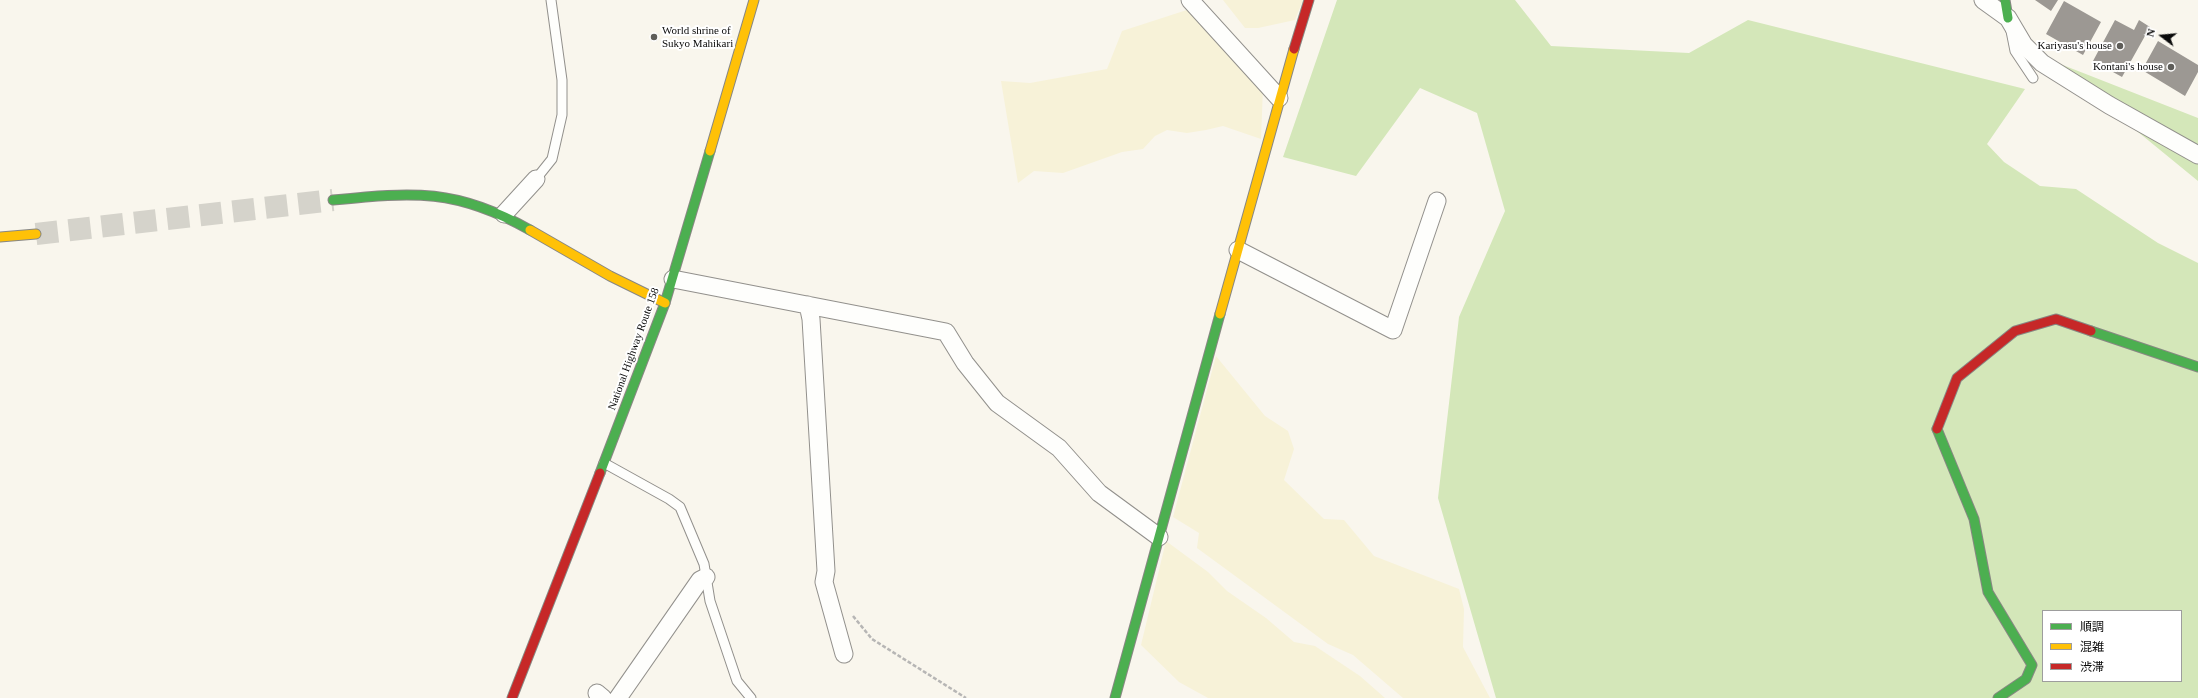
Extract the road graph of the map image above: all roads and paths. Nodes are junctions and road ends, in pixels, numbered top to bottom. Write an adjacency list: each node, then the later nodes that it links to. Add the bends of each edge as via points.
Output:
1 (551, 0): 11 (lane, via 562,80 562,115 552,159)
2 (754, 0): 18 (main road, National Highway Route 158)
3 (1190, 0): 9 (street)
4 (1309, 0): 9 (main road)
5 (1983, 0): 7 (street)
6 (2005, 0): 7 (main road)
7 (2008, 18): 8 (lane, via 2015,51); 10 (street, via 2024,44 2042,63 2109,105)
8 (2033, 78)
9 (1279, 98): 17 (main road)
10 (2198, 155)
11 (536, 179): 14 (street)
12 (333, 200): 14 (main road, via 407,193 430,194 482,205)
13 (1437, 201): 17 (street, via 1393,330)
14 (504, 214): 19 (main road, via 610,276)
15 (36, 234): 16 (main road)
16 (0, 238)
17 (1238, 250): 23 (main road)
18 (672, 278): 19 (main road, National Highway Route 158); 20 (street)
19 (665, 303): 22 (main road, National Highway Route 158)
20 (808, 305): 23 (street, via 946,332 965,363 997,403 1059,448 1099,493); 26 (street, via 812,327 826,570 824,582)
21 (2198, 367): 32 (main road, via 2056,319 2015,331 1957,378 1937,430 1974,520 1988,592 2032,665 2026,679)
22 (604, 463): 24 (lane, via 669,499 680,508 704,564); 27 (main road, National Highway Route 158)
23 (1159, 537): 31 (main road)
24 (706, 577): 28 (street, via 700,580); 29 (lane, via 710,601 737,680)
25 (853, 616): 30 (path, via 872,638)
26 (844, 654)
27 (512, 698)
28 (618, 698)
29 (751, 698)
30 (966, 698)
31 (1115, 698)
32 (1998, 698)

